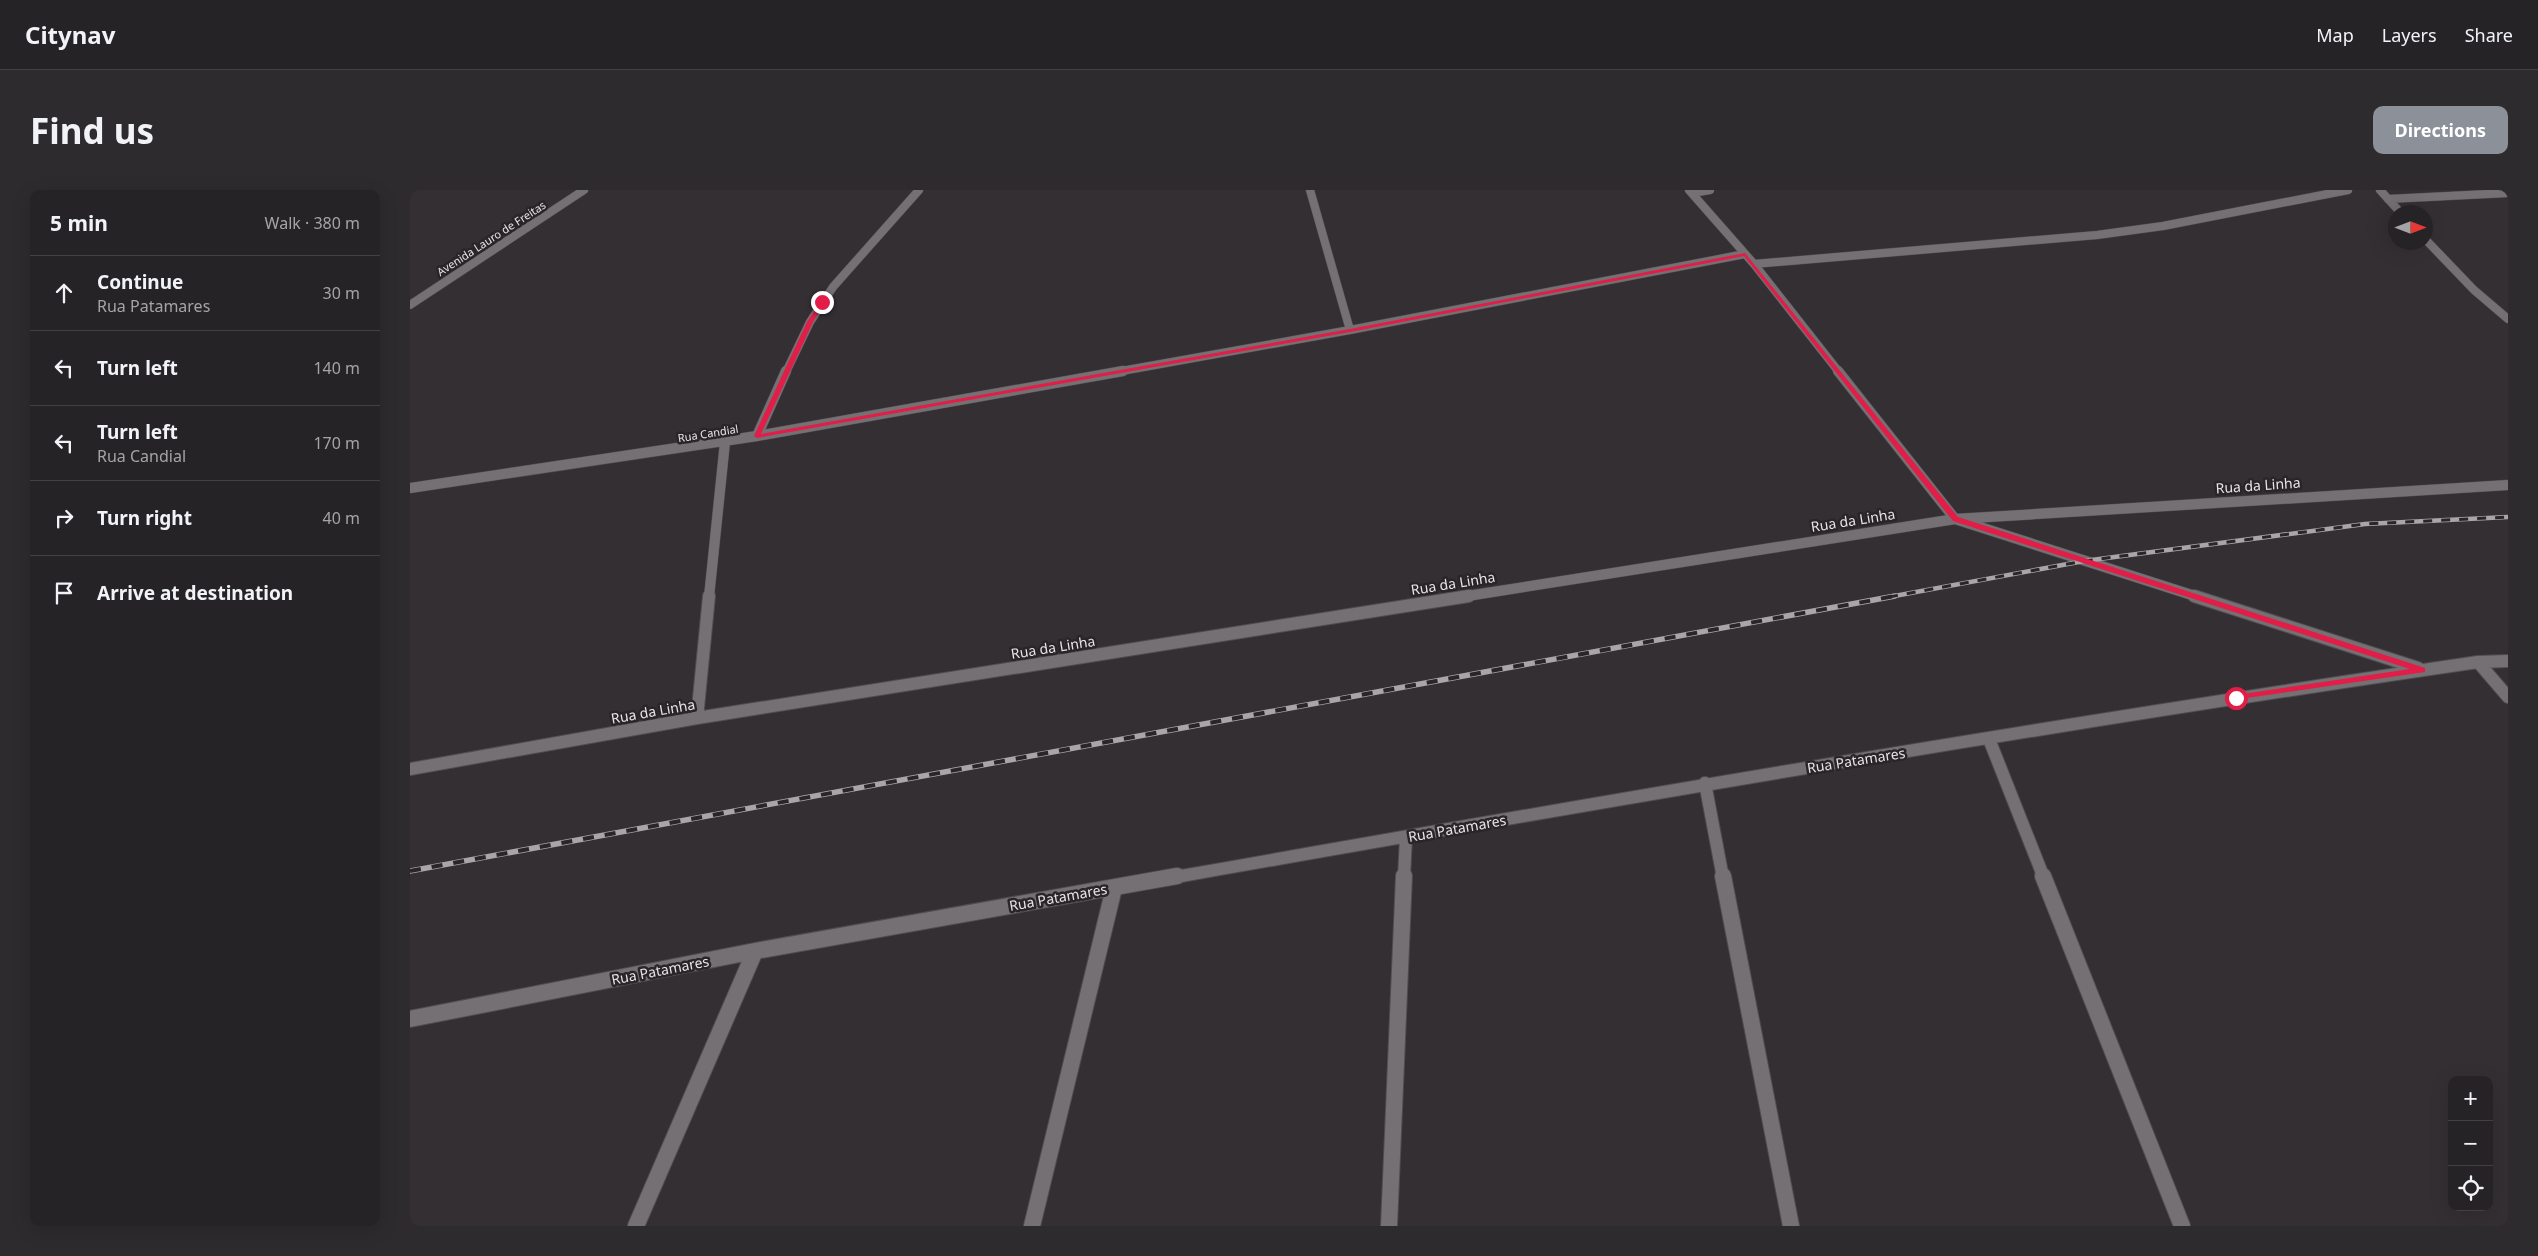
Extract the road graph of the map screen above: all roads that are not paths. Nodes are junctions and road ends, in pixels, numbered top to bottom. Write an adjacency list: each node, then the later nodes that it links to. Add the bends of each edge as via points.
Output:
1 (584, 190): 14 (street, Avenida Lauro de Freitas)
2 (919, 190): 17 (street, via 822,302)
3 (1310, 190): 16 (street)
4 (1710, 190): 7 (street)
5 (2348, 190): 13 (street, via 2163,226 2097,235)
6 (2380, 190): 9 (street)
7 (1691, 192): 12 (street)
8 (2508, 193): 9 (street)
9 (2388, 199): 10 (street)
10 (2394, 205)
11 (2433, 247): 15 (street, via 2474,290)
12 (1745, 254): 13 (street); 16 (street, Rua Candial)
13 (1754, 264): 21 (street)
14 (410, 305)
15 (2508, 319)
16 (1350, 330): 17 (street, Rua Candial)
17 (757, 436): 18 (street, Rua Candial)
18 (725, 442): 20 (street, Rua Candial); 26 (street)
19 (2508, 485): 21 (street, Rua da Linha)
20 (410, 488)
21 (1956, 519): 24 (street); 26 (street, Rua da Linha)
22 (2508, 661): 23 (street, Rua Patamares)
23 (2478, 662): 24 (street, Rua Patamares); 25 (street)
24 (2422, 670): 27 (street, Rua Patamares)
25 (2508, 697)
26 (697, 718): 28 (street, Rua da Linha)
27 (1990, 739): 29 (street, Rua Patamares); 38 (street)
28 (410, 769)
29 (1705, 783): 30 (street, Rua Patamares); 37 (street)
30 (1406, 837): 31 (street, Rua Patamares); 36 (street)
31 (1114, 888): 32 (street, Rua Patamares); 35 (street)
32 (755, 951): 33 (street, Rua Patamares); 34 (street)
33 (410, 1019)
34 (636, 1226)
35 (1032, 1226)
36 (1389, 1226)
37 (1790, 1226)
38 (2182, 1226)

